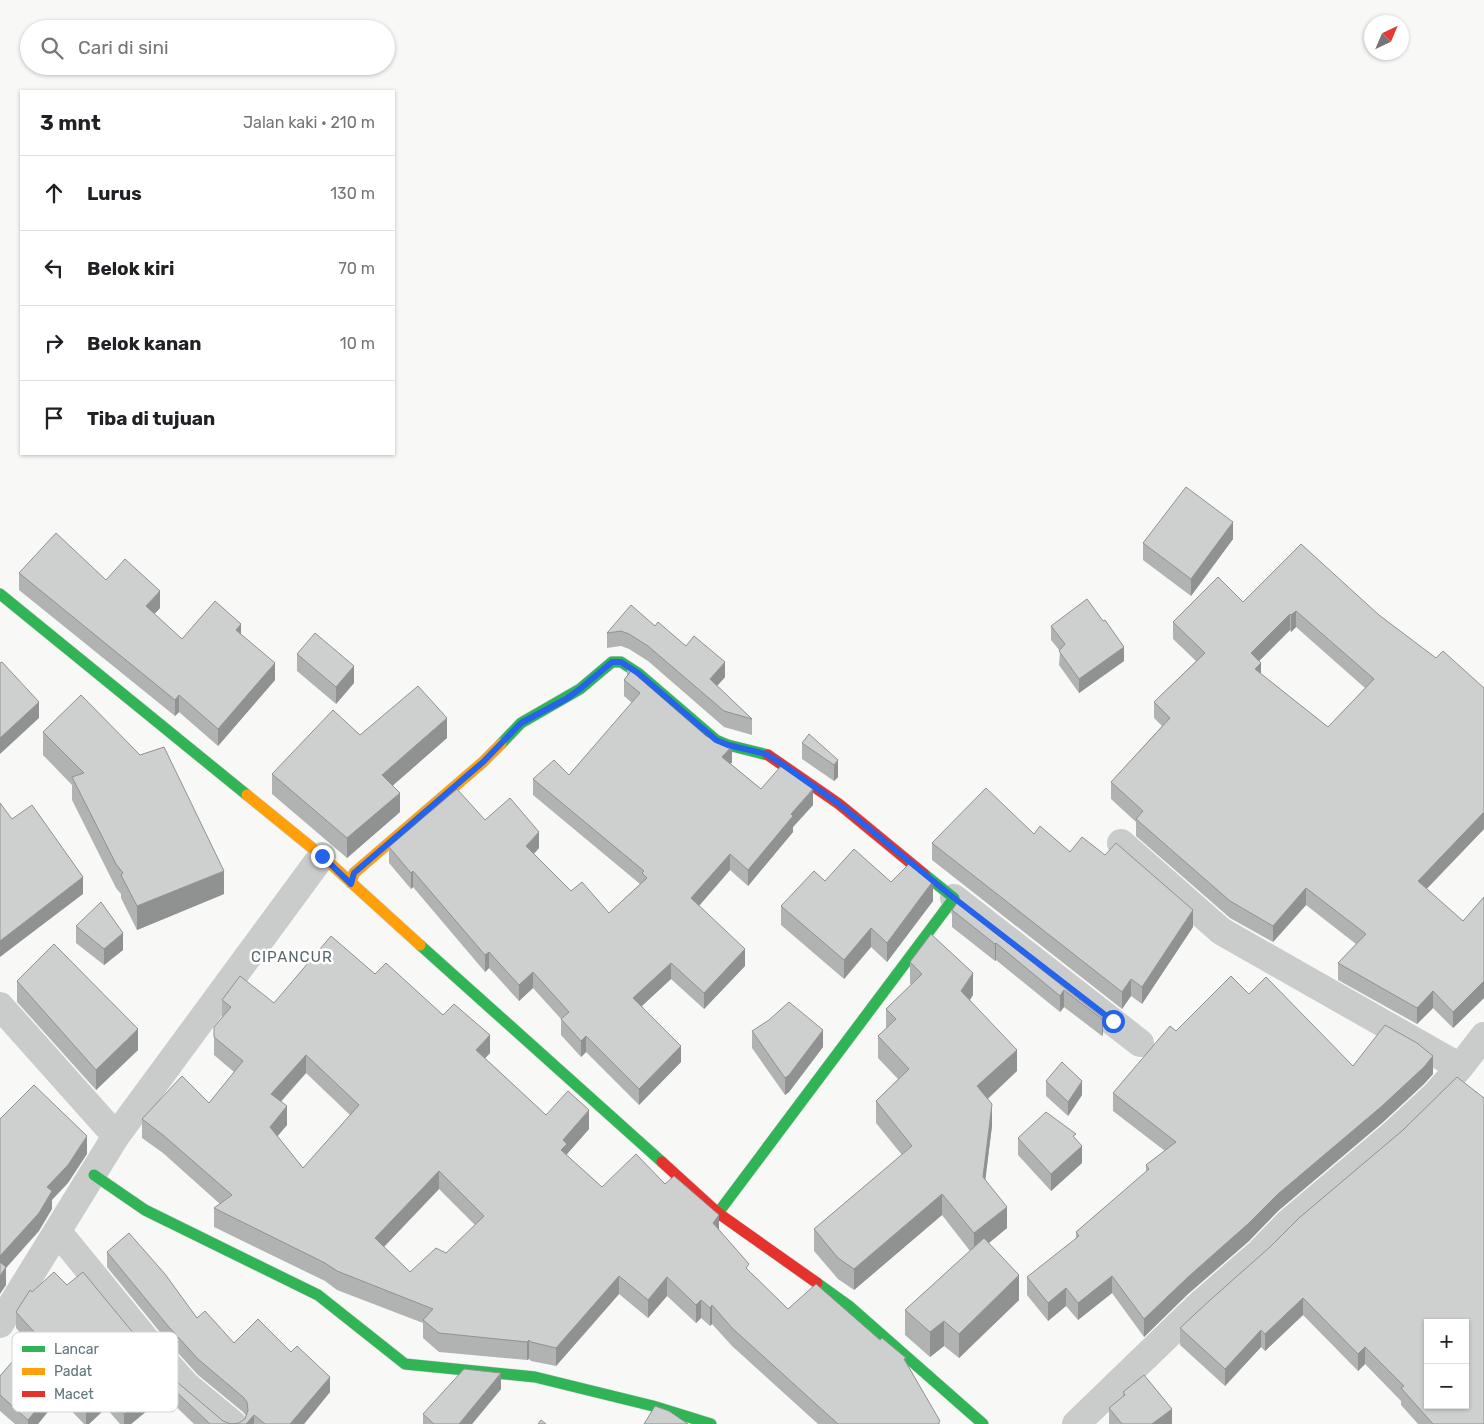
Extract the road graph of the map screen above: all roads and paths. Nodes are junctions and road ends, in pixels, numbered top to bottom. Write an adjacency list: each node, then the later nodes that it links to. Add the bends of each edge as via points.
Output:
1 (0, 594): 3 (street)
2 (1121, 843): 9 (street, via 1221,931)
3 (322, 856): 4 (street); 10 (street)
4 (351, 884): 5 (street, via 354,873 483,762 521,723 573,694 612,662 621,662 716,740 766,754 787,767 839,804); 12 (street)
5 (954, 898): 8 (street); 12 (street)
6 (0, 1006): 10 (street)
7 (1484, 1036): 9 (street)
8 (1140, 1043)
9 (1460, 1067): 20 (street, via 1435,1096 1288,1223)
10 (116, 1136): 11 (street)
11 (94, 1175): 13 (street); 18 (street, via 146,1210 318,1295 405,1364 534,1377)
12 (718, 1213): 19 (street, via 849,1306)
13 (58, 1232): 14 (street); 15 (street)
14 (0, 1324)
15 (140, 1332)
16 (178, 1376): 17 (street)
17 (234, 1424)
18 (712, 1424)
19 (983, 1424)
20 (1076, 1424)

